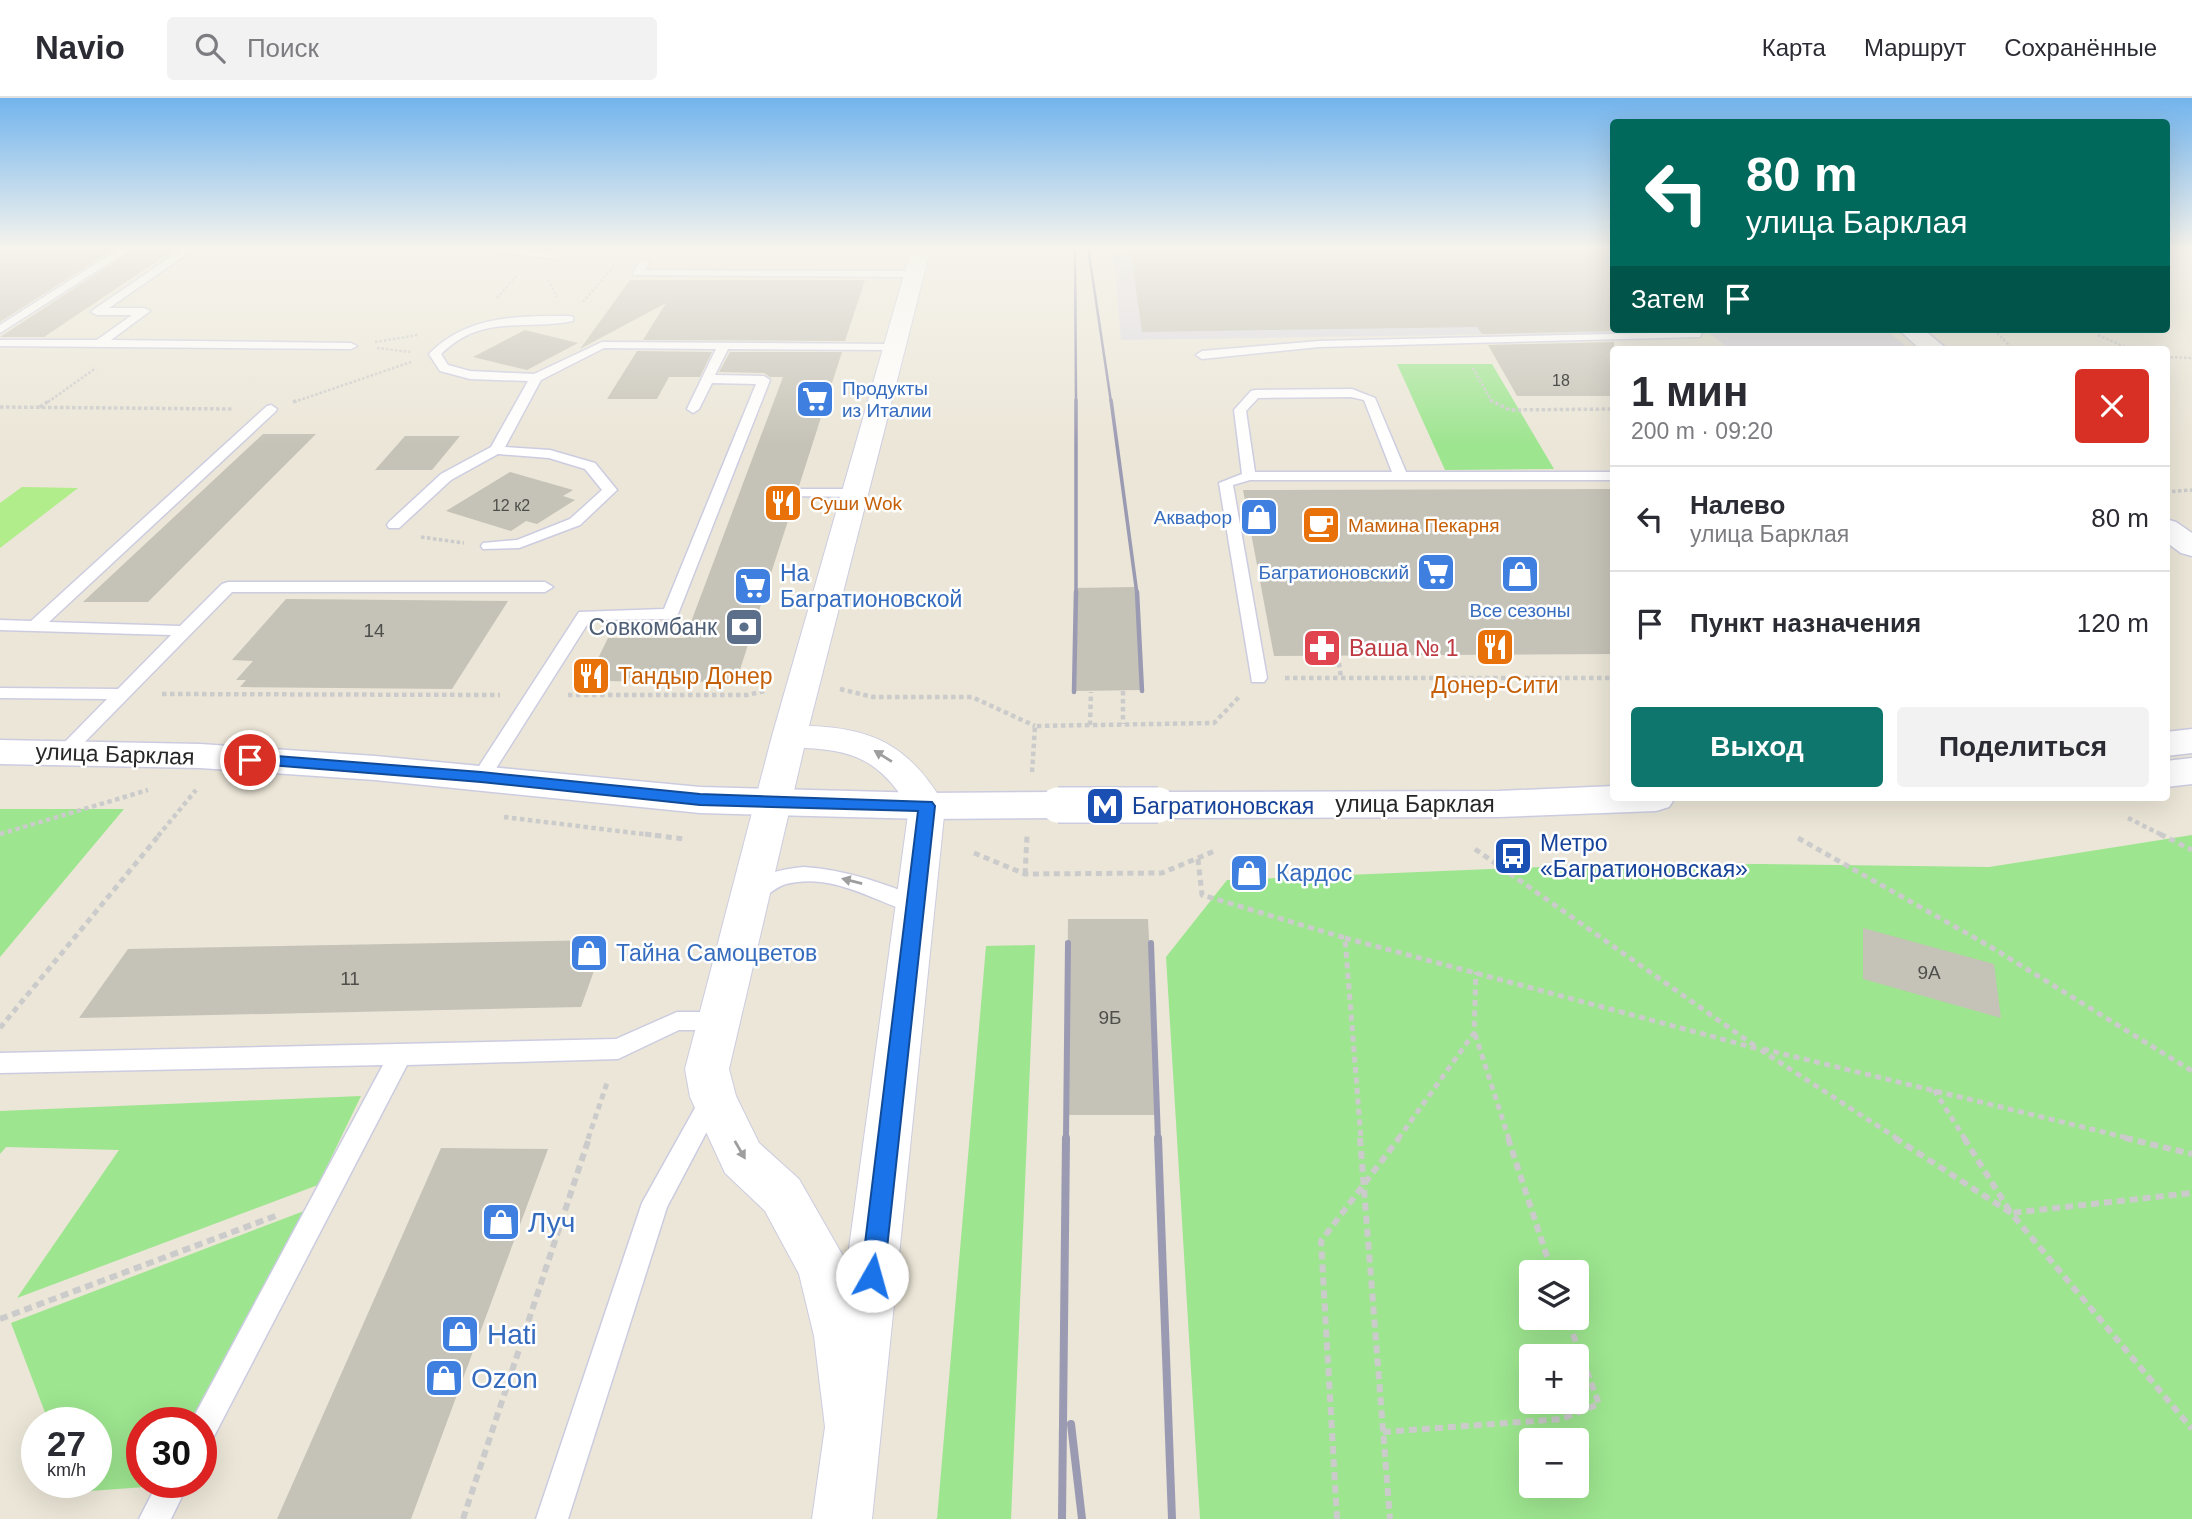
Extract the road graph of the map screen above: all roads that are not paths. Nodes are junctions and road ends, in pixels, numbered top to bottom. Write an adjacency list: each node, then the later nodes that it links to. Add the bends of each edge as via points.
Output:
1 (26, 313): 5 (lane)
2 (141, 313): 9 (lane)
3 (902, 313): 13 (street)
4 (569, 319): 15 (lane, via 471,327 447,340 435,354 444,368 470,375)
5 (0, 330)
6 (1696, 333): 14 (lane, via 1319,344)
7 (1914, 333): 12 (main road)
8 (0, 343): 9 (lane)
9 (99, 344): 11 (lane)
10 (724, 345): 13 (lane); 15 (lane, via 602,345); 16 (lane)
11 (351, 346)
12 (1931, 346)
13 (892, 347): 26 (street)
14 (1202, 355)
15 (536, 378): 19 (lane)
16 (708, 379): 18 (lane); 23 (lane, via 764,380)
17 (271, 409): 33 (lane)
18 (693, 409)
19 (496, 450): 27 (lane, via 446,477); 29 (lane, via 550,454 590,466 610,490 575,522 519,544)
20 (1400, 475): 21 (lane); 21 (lane, via 1369,398 1324,393 1255,394 1240,410); 22 (lane)
21 (1250, 476): 35 (lane, via 1226,482)
22 (1610, 476)
23 (720, 493): 24 (lane); 45 (lane, via 670,614 585,615)
24 (739, 493)
25 (796, 493): 26 (lane)
26 (854, 493): 38 (street)
27 (394, 525)
28 (2170, 531): 30 (main road)
29 (488, 546)
30 (2192, 547)
31 (545, 587): 34 (lane, via 228,587)
32 (0, 625): 33 (lane)
33 (35, 626): 34 (lane)
34 (185, 631): 37 (lane)
35 (1258, 678)
36 (0, 693): 37 (lane)
37 (123, 694): 42 (lane)
38 (789, 736): 47 (street); 48 (street, one-way to 38, via 909,776 884,754 853,741)
39 (2192, 741): 40 (main road)
40 (2170, 744)
41 (0, 752): 42 (main road, улица Барклая)
42 (65, 752): 45 (main road, улица Барклая, via 200,756)
43 (2192, 771): 44 (main road)
44 (2170, 774)
45 (481, 777): 47 (main road, улица Барклая)
46 (1610, 800): 48 (main road, улица Барклая, bridge)
47 (772, 803): 48 (main road, улица Барклая); 49 (street)
48 (927, 806): 50 (street)
49 (750, 897): 50 (lane, one-way to 49, via 883,889 844,878 790,876 770,882); 51 (street)
50 (916, 906): 56 (street)
51 (719, 1021): 52 (lane, via 677,1021 618,1049); 54 (street, via 708,1069)
52 (400, 1055): 53 (lane); 55 (lane)
53 (0, 1063)
54 (713, 1097): 56 (street, one-way to 56, via 743,1158 782,1195 823,1267 841,1336); 59 (lane, via 655,1203)
55 (214, 1407)
56 (854, 1435): 60 (street)
57 (166, 1498): 58 (lane)
58 (155, 1519)
59 (552, 1519)
60 (842, 1519)

